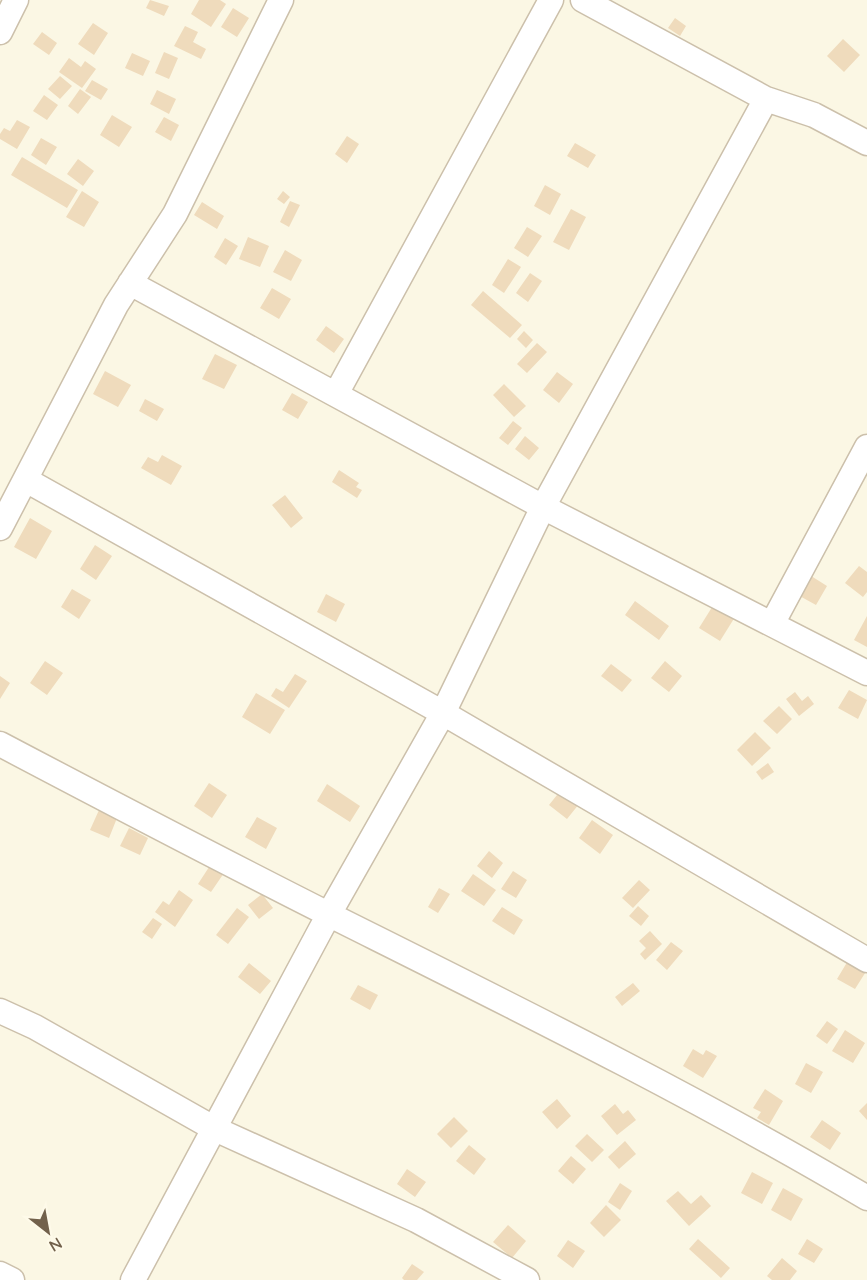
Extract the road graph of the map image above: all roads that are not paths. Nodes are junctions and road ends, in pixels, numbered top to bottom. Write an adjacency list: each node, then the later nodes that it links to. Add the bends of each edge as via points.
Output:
1 (16, 0): 5 (street)
2 (281, 0): 8 (street, via 175,214)
3 (551, 0): 9 (street)
4 (583, 0): 6 (street)
5 (0, 32)
6 (766, 99): 7 (street, via 814,115); 12 (street)
7 (867, 143)
8 (130, 283): 9 (street); 11 (street)
9 (336, 394): 12 (street)
10 (867, 447): 14 (street)
11 (26, 480): 13 (street); 16 (street)
12 (543, 507): 14 (street); 16 (street)
13 (0, 528)
14 (772, 624): 15 (street)
15 (867, 673)
16 (443, 713): 18 (street); 19 (street)
17 (0, 744): 18 (street)
18 (329, 915): 21 (street); 22 (street, via 638,1070 782,1147)
19 (867, 960)
20 (0, 1011): 21 (street)
21 (215, 1129): 25 (street); 26 (street, via 416,1220)
22 (867, 1198)
23 (0, 1274): 24 (street)
24 (12, 1280)
25 (133, 1280)
26 (527, 1280)

